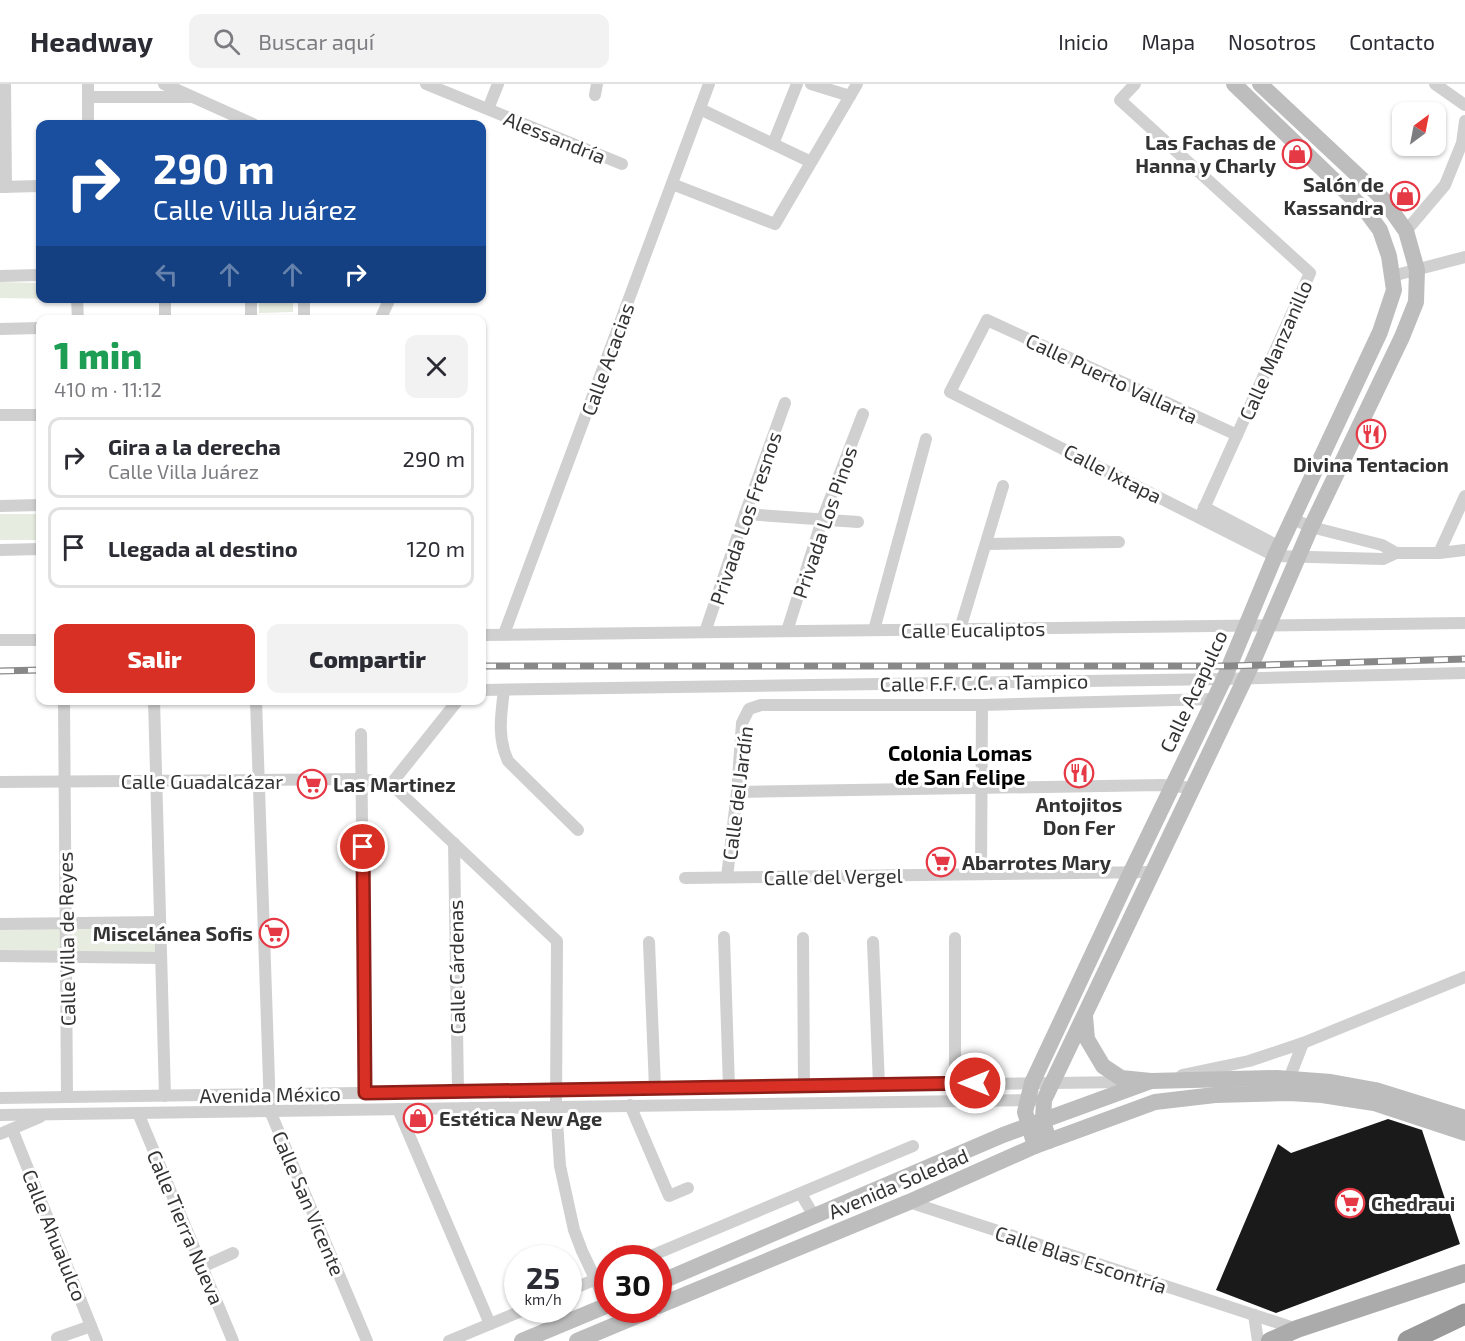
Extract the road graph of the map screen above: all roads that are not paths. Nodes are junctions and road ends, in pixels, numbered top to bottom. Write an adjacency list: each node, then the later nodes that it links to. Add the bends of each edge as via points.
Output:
1 (5, 84): 16 (street)
2 (164, 84): 15 (street)
3 (426, 84): 18 (street, Alessandría)
4 (498, 84): 18 (street)
5 (709, 84): 19 (street, Calle Acacias)
6 (796, 84): 25 (street)
7 (811, 84): 14 (street)
8 (857, 84): 14 (street)
9 (1135, 84): 44 (street, Calle Manzanillo, via 1120,100 1311,273)
10 (1234, 84): 24 (street, Calle Acapulco)
11 (1260, 84): 20 (street)
12 (1435, 84): 17 (street)
13 (88, 90): 15 (street); 21 (street)
14 (850, 96): 26 (street)
15 (189, 97): 22 (street)
16 (2, 98): 30 (street)
17 (1465, 105)
18 (488, 109): 27 (street, Alessandría)
19 (700, 109): 25 (street); 28 (street, Calle Acacias)
20 (1294, 117): 24 (street); 31 (street, via 1384,200)
21 (88, 119)
22 (244, 120)
23 (1465, 121): 31 (street, via 1462,142 1445,185)
24 (1281, 130): 36 (street, Calle Acapulco, via 1366,210 1380,230)
25 (773, 144): 26 (street)
26 (811, 162): 28 (street, via 775,224)
27 (622, 164)
28 (672, 184): 74 (street, Calle Acacias)
29 (36, 186): 30 (street)
30 (3, 187)
31 (1407, 231): 33 (street, Calle Acapulco)
32 (1465, 256): 33 (street)
33 (1417, 270): 36 (street); 55 (street, Calle Acapulco, via 1416,302 1402,337)
34 (36, 275): 35 (street)
35 (0, 276)
36 (1392, 276): 52 (street, Calle Acapulco, via 1394,290 1380,332)
37 (987, 320): 44 (street, Calle Puerto Vallarta); 50 (street, Calle Ixtapa, via 950,392)
38 (36, 328): 39 (street)
39 (0, 329)
40 (785, 404): 51 (street, Privada Los Fresnos)
41 (863, 414): 53 (street, Privada Los Pinos)
42 (0, 415): 43 (street)
43 (36, 415)
44 (1237, 435): 50 (street, Calle Manzanillo)
45 (926, 438): 71 (street)
46 (1003, 486): 58 (street)
47 (1465, 496): 64 (street)
48 (36, 505): 49 (street)
49 (0, 506)
50 (1202, 512): 62 (street, Calle Ixtapa)
51 (745, 514): 53 (street); 73 (street, Privada Los Fresnos)
52 (1293, 519): 55 (street); 62 (street, Calle Acapulco)
53 (822, 520): 54 (street); 72 (street, Privada Los Pinos)
54 (858, 522)
55 (1311, 527): 56 (street); 65 (street, Calle Acapulco)
56 (1352, 538): 63 (street, via 1382,545); 66 (street)
57 (1119, 542): 58 (street)
58 (986, 544): 70 (street)
59 (36, 549): 60 (street)
60 (0, 550)
61 (1465, 550): 64 (street)
62 (1278, 551): 65 (street); 68 (street, Calle Acapulco)
63 (1396, 553): 64 (street); 66 (street, via 1383,559)
64 (1439, 553)
65 (1298, 556): 66 (street); 69 (street, Calle Acapulco)
66 (1351, 559)
67 (1465, 624): 69 (street, Calle Eucaliptos)
68 (1245, 626): 69 (street, Calle Eucaliptos); 70 (street, Calle Eucaliptos); 80 (street, Calle Acapulco)
69 (1267, 626): 79 (street, Calle Acapulco)
70 (960, 629): 71 (street, Calle Eucaliptos)
71 (874, 630): 72 (street, Calle Eucaliptos)
72 (787, 631): 73 (street, Calle Eucaliptos)
73 (705, 632): 74 (street, Calle Eucaliptos)
74 (504, 634): 75 (street, Calle Eucaliptos)
75 (486, 635)
76 (0, 640): 77 (street)
77 (36, 640)
78 (1465, 673): 79 (street, Calle F.F. C.C. a Tampico)
79 (1245, 677): 80 (street, Calle F.F. C.C. a Tampico); 98 (street, Calle Acapulco)
80 (1224, 679): 82 (street, Calle F.F. C.C. a Tampico); 83 (street, Calle Acapulco)
81 (486, 690): 82 (street, Calle F.F. C.C. a Tampico)
82 (504, 690): 100 (street, via 500,736 507,761)
83 (1214, 699): 88 (street); 96 (street, Calle Acapulco)
84 (64, 705): 94 (street, Calle Villa de Reyes)
85 (154, 705): 92 (street)
86 (256, 705): 90 (street, Calle San Vicente)
87 (454, 705): 95 (street)
88 (982, 705): 97 (street); 99 (street, Calle del Jardín, via 762,705 749,709 742,723)
89 (361, 734): 91 (street)
90 (259, 780): 91 (street, Calle Guadalcázar); 92 (street, Calle Guadalcázar); 132 (street, Calle San Vicente)
91 (362, 780): 95 (street, Calle Guadalcázar); 131 (street)
92 (157, 781): 94 (street, Calle Guadalcázar); 107 (street)
93 (0, 782): 94 (street, Calle Guadalcázar)
94 (64, 782): 108 (street, Calle Villa de Reyes)
95 (391, 784): 101 (street)
96 (1172, 786): 97 (street); 98 (street); 102 (street, Calle Acapulco)
97 (982, 787): 99 (street); 104 (street)
98 (1193, 788): 103 (street, Calle Acapulco)
99 (737, 792): 105 (street, Calle del Jardín)
100 (578, 830)
101 (454, 843): 129 (street, via 557,941); 130 (street, Calle Cárdenas)
102 (1131, 872): 103 (street, Calle del Vergel); 104 (street, Calle del Vergel); 133 (street, Calle Acapulco)
103 (1154, 872): 119 (street, Calle Acapulco)
104 (981, 874): 105 (street, Calle del Vergel)
105 (727, 877): 106 (street, Calle del Vergel)
106 (685, 878)
107 (160, 922): 108 (street); 117 (street)
108 (66, 923): 109 (street); 116 (street, Calle Villa de Reyes)
109 (0, 924)
110 (724, 937): 127 (street)
111 (802, 938): 126 (street)
112 (955, 938): 123 (street)
113 (649, 942): 128 (street)
114 (873, 942): 125 (street)
115 (0, 956): 116 (street)
116 (66, 957): 117 (street); 135 (street, Calle Villa de Reyes)
117 (161, 958): 134 (street)
118 (1465, 977): 120 (street)
119 (1085, 1016): 122 (street, via 1087,1039 1103,1066 1121,1078); 124 (street, Calle Acapulco)
120 (1303, 1043): 121 (street); 122 (street, via 1249,1061)
121 (1289, 1079): 122 (street); 144 (street, via 1375,1090)
122 (1151, 1081): 124 (street); 145 (street, Avenida Soledad)
123 (956, 1083): 125 (street, Avenida México); 133 (street, Avenida México)
124 (1051, 1084): 133 (street, Calle Acapulco)
125 (879, 1085): 126 (street, Avenida México)
126 (804, 1086): 127 (street, Avenida México)
127 (729, 1087): 128 (street, Avenida México)
128 (655, 1088): 129 (street, Avenida México)
129 (556, 1090): 130 (street, Avenida México); 138 (street)
130 (458, 1091): 131 (street, Avenida México)
131 (365, 1093): 132 (street, Avenida México)
132 (270, 1094): 134 (street, Avenida México); 140 (street, Calle San Vicente)
133 (1034, 1094): 137 (street, Avenida México); 145 (street, Calle Acapulco, via 1025,1112)
134 (165, 1096): 135 (street, Avenida México)
135 (67, 1097): 136 (street, Avenida México)
136 (0, 1098)
137 (630, 1105): 138 (street, Avenida México); 151 (street, via 669,1196)
138 (556, 1107): 139 (street, Avenida México); 157 (street, via 566,1197 578,1241)
139 (398, 1109): 140 (street, Avenida México); 167 (street)
140 (270, 1111): 141 (street, Avenida México); 173 (street, Calle San Vicente)
141 (138, 1113): 142 (street, Avenida México); 158 (street, Calle Tierra Nueva)
142 (46, 1114): 143 (street, Avenida México); 146 (street)
143 (0, 1115)
144 (1465, 1118)
145 (1036, 1123): 149 (street, Calle Acapulco); 154 (street, Avenida Soledad)
146 (12, 1129): 148 (street); 168 (street, Calle Ahualulco)
147 (1465, 1133): 149 (street, Avenida Soledad, via 1374,1103 1322,1095 1215,1095 1155,1102)
148 (0, 1134)
149 (1042, 1143): 153 (street, Avenida Soledad)
150 (913, 1146): 152 (street)
151 (688, 1188)
152 (801, 1194): 154 (street); 155 (street)
153 (909, 1202): 161 (street, Avenida Soledad); 164 (street, Calle Blas Escontría)
154 (814, 1216): 160 (street, Avenida Soledad)
155 (672, 1247)
156 (233, 1253): 158 (street)
157 (594, 1265)
158 (202, 1267): 172 (street, Calle Tierra Nueva)
159 (1465, 1273): 169 (main road)
160 (672, 1277)
161 (672, 1300)
162 (1465, 1314): 179 (highway)
163 (594, 1315): 175 (street)
164 (1254, 1315): 169 (street, Calle Blas Escontría); 177 (street)
165 (504, 1318): 167 (street)
166 (596, 1323): 176 (street)
167 (490, 1324): 174 (street)
168 (91, 1326): 170 (street); 171 (street, Calle Ahualulco)
169 (1297, 1329): 178 (main road)
170 (57, 1338)
171 (97, 1341)
172 (233, 1341)
173 (367, 1341)
174 (449, 1341)
175 (522, 1341)
176 (577, 1341)
177 (1258, 1341)
178 (1270, 1341)
179 (1408, 1341)

